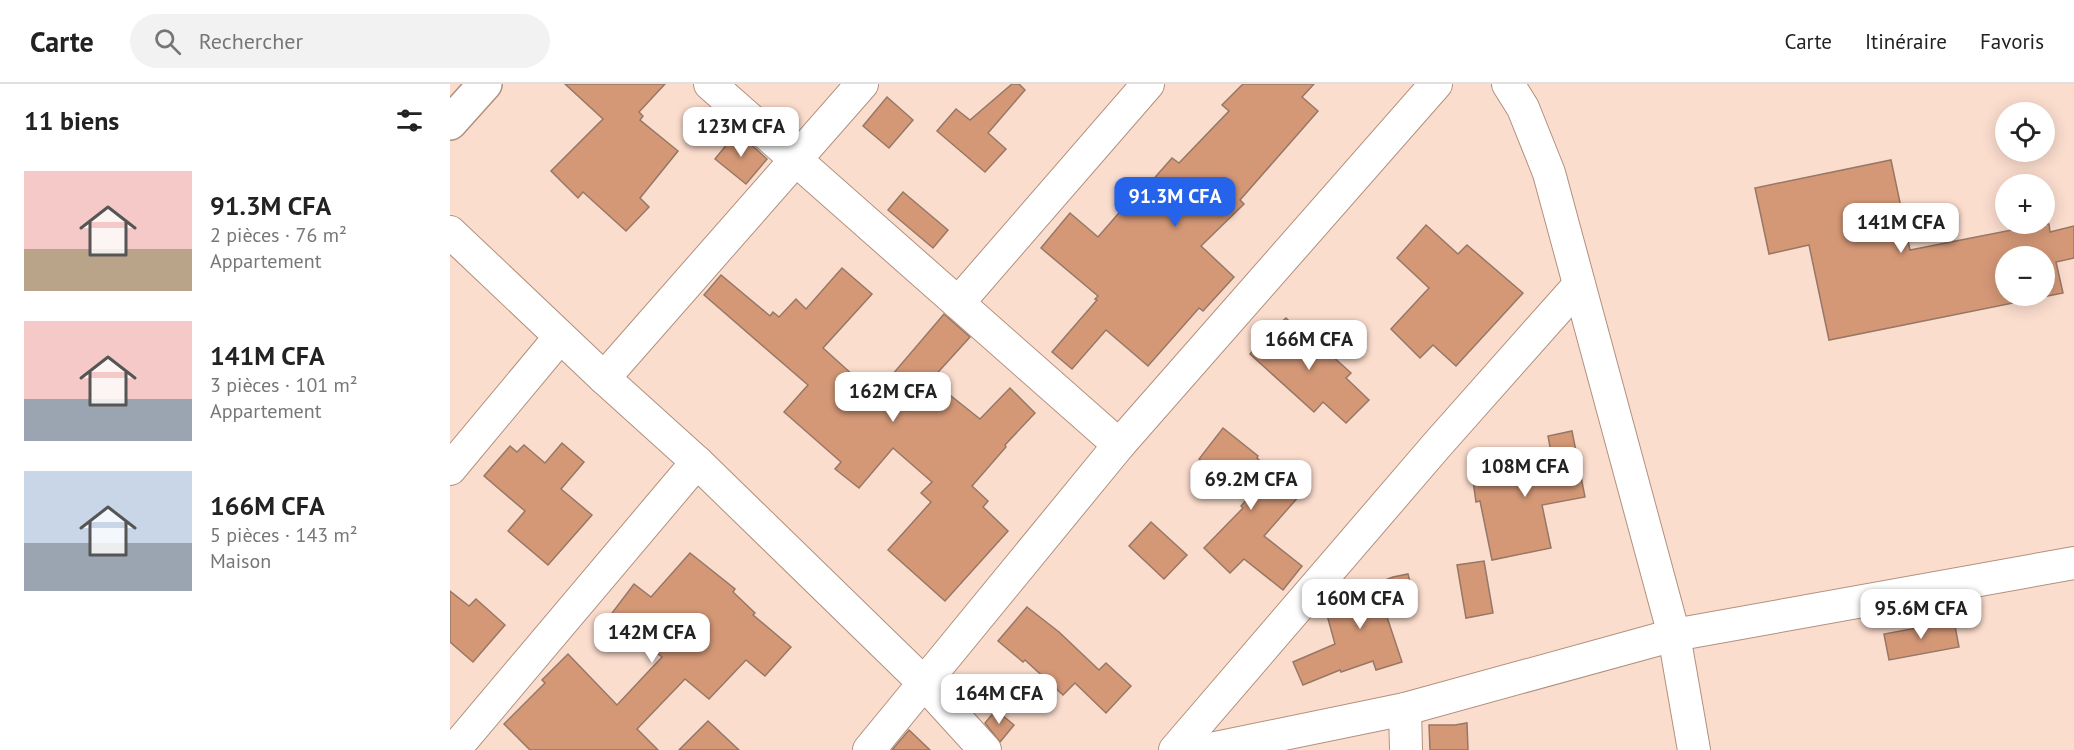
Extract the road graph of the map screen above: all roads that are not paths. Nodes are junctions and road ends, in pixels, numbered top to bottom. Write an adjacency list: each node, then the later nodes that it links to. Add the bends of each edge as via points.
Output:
1 (485, 84): 7 (street)
2 (710, 84): 8 (street)
3 (862, 84): 8 (street)
4 (1148, 84): 11 (street)
5 (1436, 84): 14 (street)
6 (1508, 84): 10 (street, via 1523,108 1549,173)
7 (450, 123)
8 (796, 160): 11 (street); 13 (street)
9 (450, 232): 12 (street)
10 (1580, 285): 18 (street); 24 (street)
11 (958, 303): 14 (street)
12 (560, 337): 13 (street); 16 (street)
13 (604, 378): 15 (street)
14 (1119, 445): 19 (street)
15 (697, 462): 19 (street); 21 (street)
16 (450, 470)
17 (2074, 563): 18 (street)
18 (1674, 635): 20 (street); 27 (street)
19 (924, 684): 22 (street); 23 (street)
20 (1405, 709): 25 (street); 26 (street)
21 (457, 734)
22 (868, 750)
23 (985, 750)
24 (1175, 750)
25 (1206, 750)
26 (1406, 750)
27 (1694, 750)

